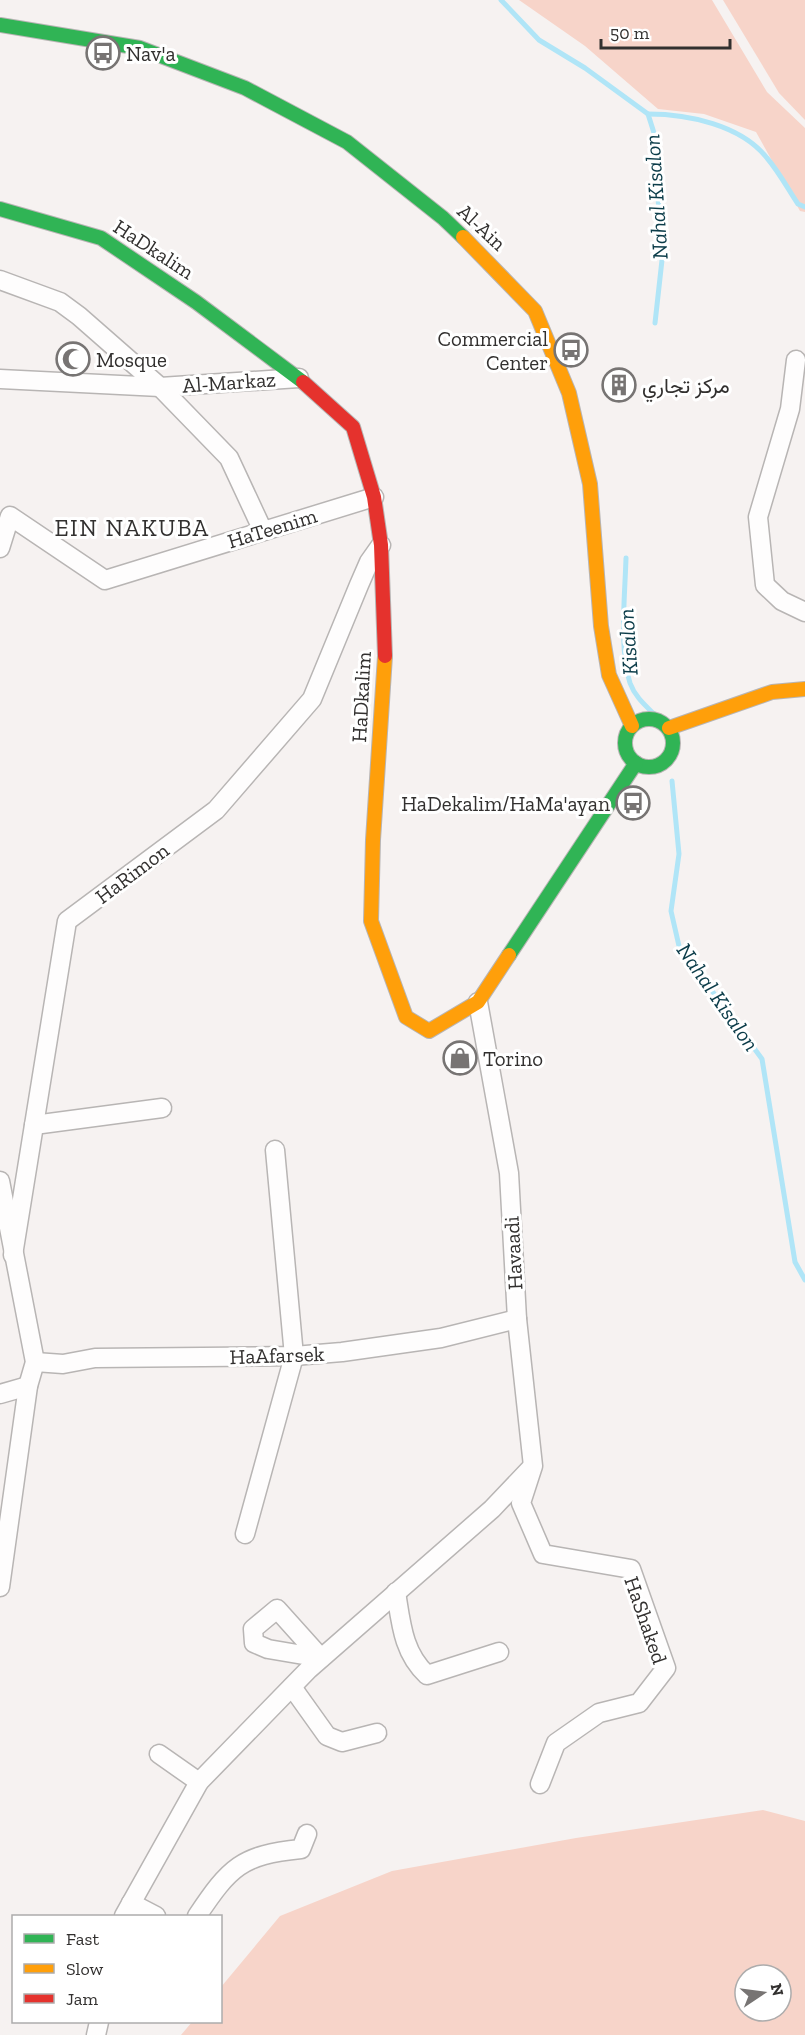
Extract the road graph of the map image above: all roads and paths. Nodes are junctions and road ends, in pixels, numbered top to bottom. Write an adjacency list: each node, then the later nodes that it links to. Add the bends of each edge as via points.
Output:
1 (0, 25): 14 (street, Al-Ain, via 140,48 244,88 348,142 443,218 535,311 572,404 590,484 601,626 609,675)
2 (0, 209): 5 (street, HaDkalim, via 101,238)
3 (0, 280): 7 (street, via 60,302)
4 (795, 360): 12 (street, via 790,409 758,517 765,585 782,601)
5 (298, 378): 7 (street, Al-Markaz); 8 (street, HaDkalim, via 352,427)
6 (0, 379): 7 (street, Al-Markaz)
7 (160, 387): 9 (street, via 229,458)
8 (374, 496): 9 (street, HaTeenim); 10 (street, HaDkalim)
9 (263, 531): 11 (street, HaTeenim, via 105,580 10,516)
10 (381, 545): 17 (street, HaDkalim, via 385,660 371,921 406,1017 429,1031); 19 (street, HaRimon, via 369,562 312,699 216,810 67,921)
11 (0, 548)
12 (805, 612)
13 (805, 689): 15 (street, via 772,692)
14 (632, 726): 15 (street, via 651,719); 16 (street, via 627,733 626,750)
15 (669, 728): 16 (street, via 674,744 667,760 652,767)
16 (636, 763): 17 (street, HaDkalim)
17 (478, 1002): 23 (street, Havaadi, via 509,1173)
18 (162, 1108): 19 (street)
19 (34, 1125): 22 (street, HaRimon)
20 (275, 1150): 24 (street)
21 (0, 1181): 22 (street)
22 (13, 1255): 25 (street)
23 (517, 1319): 24 (street, HaAfarsek, via 441,1338); 28 (street, Havaadi)
24 (294, 1356): 25 (street, HaAfarsek); 30 (street)
25 (35, 1362): 26 (street)
26 (28, 1386): 27 (street); 31 (street)
27 (0, 1394)
28 (533, 1466): 29 (street, Havaadi); 33 (street, via 492,1509)
29 (521, 1503): 39 (street, HaShaked, via 543,1554 631,1569 666,1668 639,1704 599,1713 556,1743)
30 (245, 1534)
31 (1, 1568): 32 (street)
32 (0, 1587)
33 (396, 1592): 34 (street, via 402,1635 414,1664 427,1675); 35 (street)
34 (498, 1652)
35 (291, 1687): 36 (street, via 327,1736 342,1742); 38 (street)
36 (377, 1733)
37 (159, 1754): 38 (street)
38 (199, 1782): 41 (street)
39 (540, 1784)
40 (307, 1834): 43 (street, via 301,1849 251,1857 228,1875)
41 (128, 1910): 42 (street)
42 (148, 1915)
43 (198, 1915)

